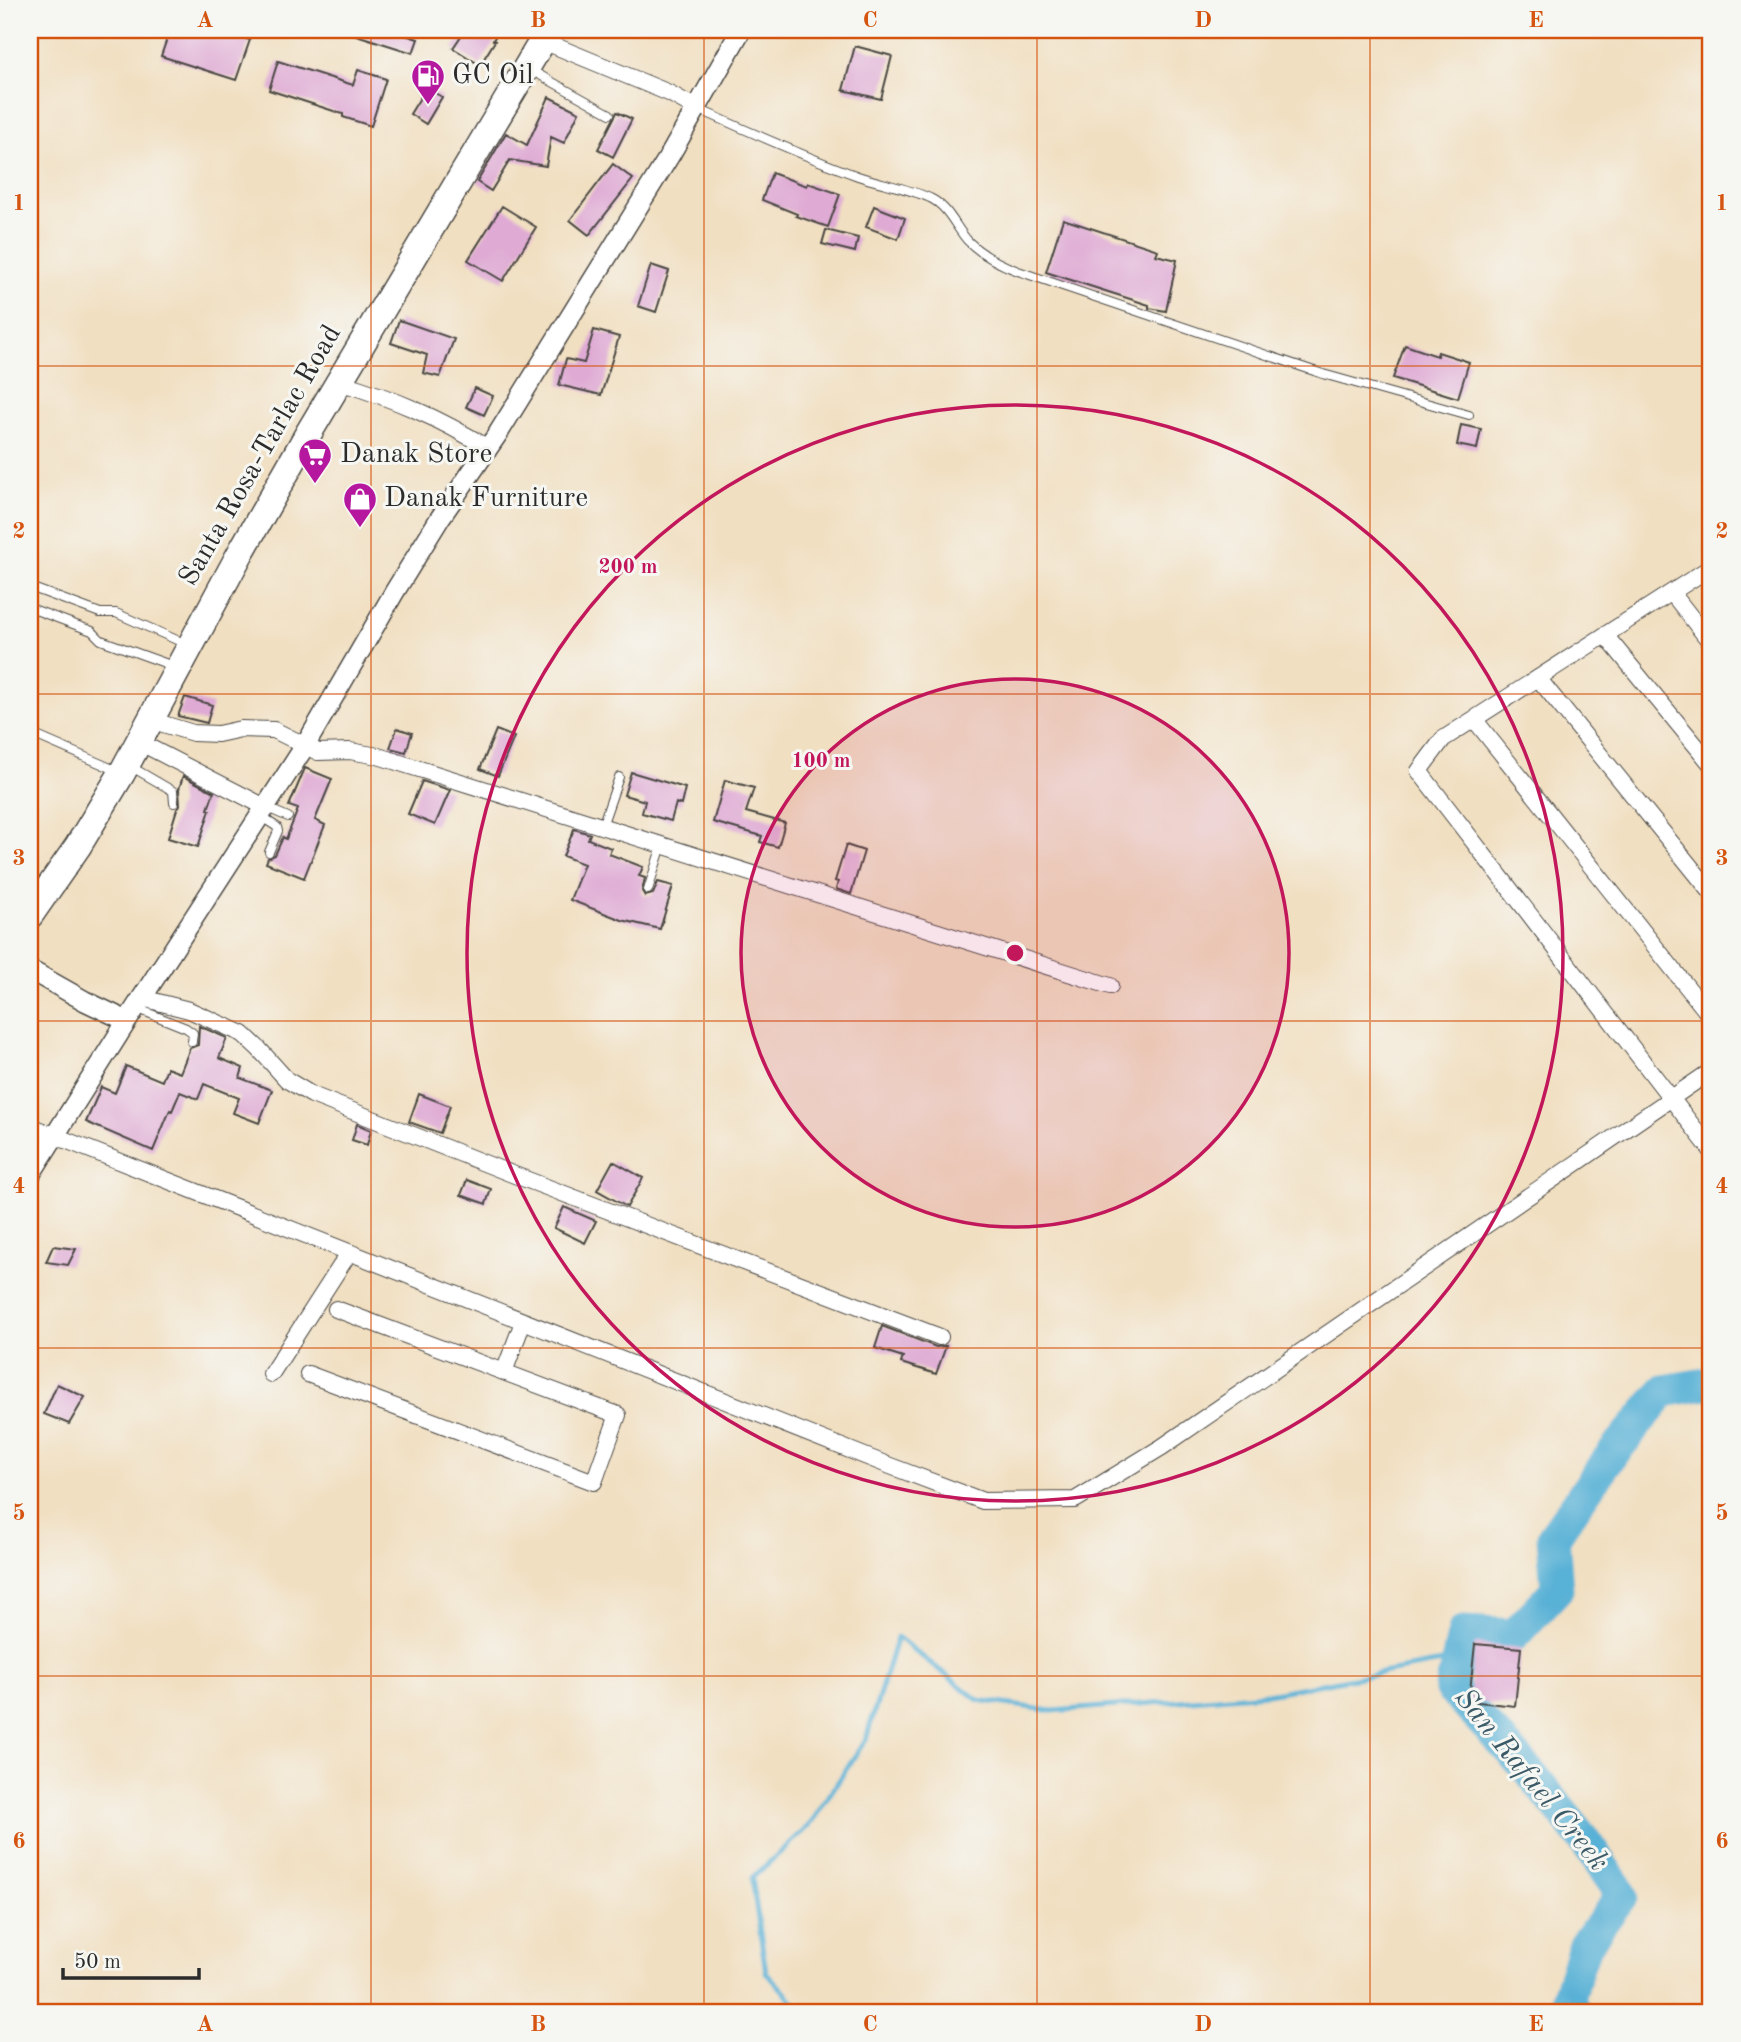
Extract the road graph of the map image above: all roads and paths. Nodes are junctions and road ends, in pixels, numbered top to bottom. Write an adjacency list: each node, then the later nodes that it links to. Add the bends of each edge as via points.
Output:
1 (741, 30): 4 (street)
2 (546, 35): 3 (highway, Santa Rosa-Tarlac Road); 4 (street)
3 (526, 68): 5 (lane); 6 (highway, Santa Rosa-Tarlac Road)
4 (696, 108): 7 (lane, via 857,175 930,199 994,262 1323,374); 8 (street)
5 (610, 114)
6 (339, 382): 8 (street, via 422,411); 15 (highway, Santa Rosa-Tarlac Road)
7 (1469, 415)
8 (488, 448): 19 (street, via 395,591)
9 (1711, 567): 11 (street)
10 (30, 587): 15 (lane, via 100,613 116,613)
11 (1672, 593): 13 (street); 14 (street)
12 (30, 608): 15 (lane, via 92,631 101,640)
13 (1605, 635): 16 (street); 21 (street)
14 (1711, 643)
15 (184, 657): 20 (highway, Santa Rosa-Tarlac Road)
16 (1538, 678): 17 (street); 30 (street)
17 (1474, 719): 35 (street); 38 (street, via 1443,739 1419,771)
18 (30, 733): 20 (lane)
19 (305, 746): 20 (street, via 274,730 241,730 192,733); 24 (street); 26 (street, via 318,752 378,756)
20 (135, 750): 23 (lane, via 173,791); 24 (street); 31 (highway, Santa Rosa-Tarlac Road, via 78,846)
21 (1711, 764)
22 (619, 777): 26 (lane)
23 (174, 803)
24 (262, 811): 25 (lane); 28 (lane, via 278,831); 34 (street)
25 (288, 817)
26 (602, 826): 27 (street)
27 (662, 845): 29 (lane); 33 (street)
28 (269, 852)
29 (648, 890)
30 (1711, 892)
31 (34, 902)
32 (30, 970): 34 (street, via 85,1001)
33 (1110, 986)
34 (135, 1009): 36 (lane, via 186,1028 193,1033); 40 (street); 46 (street, via 189,1010 243,1034 287,1080 312,1095)
35 (1711, 1017)
36 (192, 1042)
37 (1711, 1071): 38 (street)
38 (1671, 1098): 41 (street); 45 (street, via 1162,1447 1075,1500 984,1501)
39 (30, 1126): 40 (street)
40 (54, 1136): 42 (street); 43 (street)
41 (1711, 1150)
42 (30, 1175)
43 (349, 1253): 45 (street); 48 (street)
44 (335, 1308): 47 (street)
45 (523, 1322): 47 (street)
46 (940, 1337)
47 (504, 1372): 49 (street, via 618,1415 594,1482)
48 (271, 1374)
49 (308, 1374)

